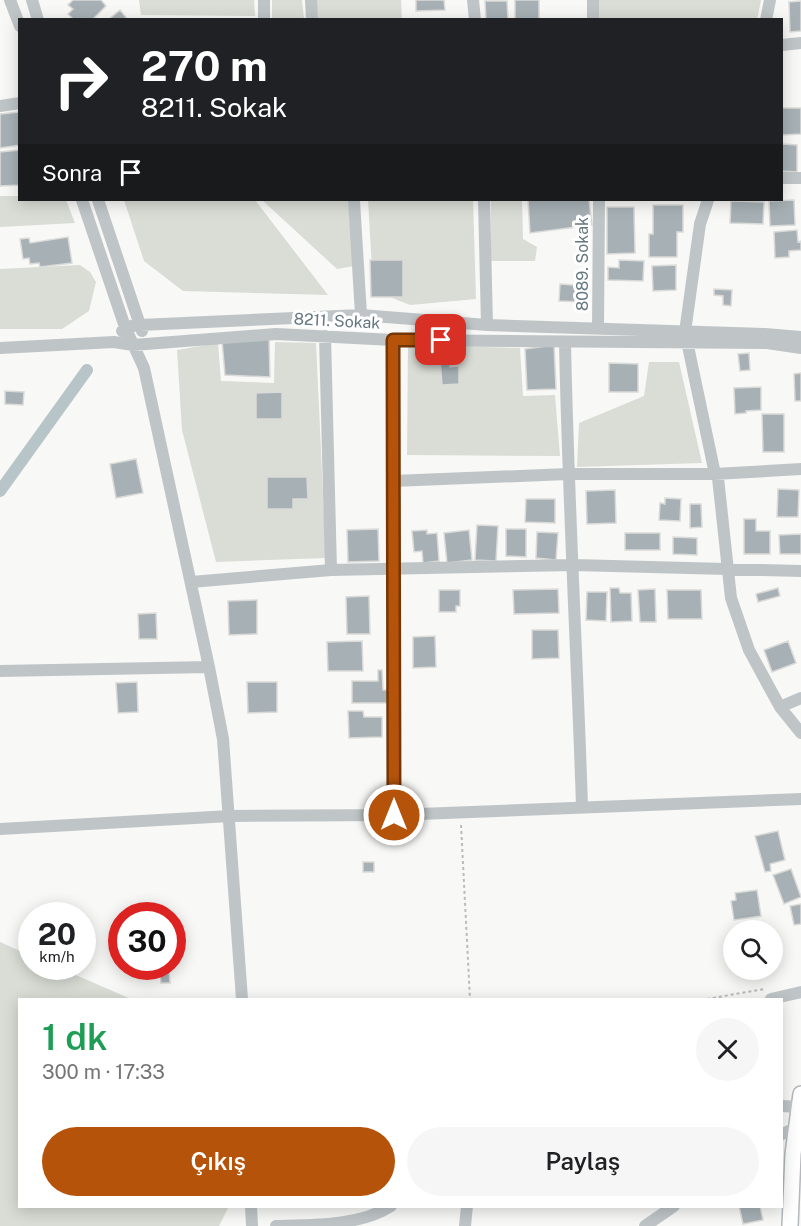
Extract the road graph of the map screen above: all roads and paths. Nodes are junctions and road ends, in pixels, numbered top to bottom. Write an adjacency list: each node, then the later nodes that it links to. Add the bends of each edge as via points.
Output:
1 (10, 0): 14 (street)
2 (32, 0): 8 (street)
3 (264, 0): 9 (street)
4 (311, 0): 10 (street)
5 (473, 0): 11 (street)
6 (593, 0): 12 (street)
7 (770, 0): 13 (street)
8 (37, 18)
9 (264, 18)
10 (312, 18)
11 (475, 18)
12 (593, 18)
13 (766, 18)
14 (18, 22)
15 (801, 43): 16 (street)
16 (783, 45)
17 (18, 103): 18 (street)
18 (0, 106)
19 (783, 178): 20 (street)
20 (801, 178)
21 (82, 201): 30 (street)
22 (98, 201): 28 (street)
23 (354, 201): 27 (street)
24 (484, 201): 29 (street)
25 (599, 201): 31 (street, 8089. Sokak)
26 (708, 201): 33 (street, via 700,224)
27 (361, 315): 28 (street); 29 (street)
28 (140, 325): 30 (street); 38 (street)
29 (487, 325): 31 (street)
30 (125, 327): 36 (street); 38 (street)
31 (598, 328): 33 (street)
32 (325, 336): 35 (street, 8211. Sokak); 38 (street, 8211. Sokak, via 276,334); 48 (street)
33 (686, 337): 34 (street); 37 (street, 8211. Sokak); 40 (street, 8211. Sokak); 43 (street)
34 (801, 337)
35 (393, 340): 37 (street, 8211. Sokak); 44 (street)
36 (114, 342): 38 (street, 8211. Sokak); 39 (street, 8211. Sokak)
37 (565, 342): 42 (street)
38 (139, 344): 50 (street)
39 (0, 348)
40 (801, 348)
41 (801, 469): 43 (street)
42 (568, 474): 43 (street); 44 (street); 45 (street)
43 (715, 474): 47 (street)
44 (393, 481): 46 (street)
45 (574, 565): 46 (street); 47 (street); 57 (street)
46 (393, 569): 48 (street); 59 (street)
47 (727, 569): 49 (street); 54 (street, via 731,598 749,650)
48 (331, 570): 50 (street)
49 (801, 571)
50 (191, 582): 51 (street)
51 (209, 667): 52 (street); 60 (street, via 223,739)
52 (0, 671)
53 (801, 698): 54 (street)
54 (780, 707): 55 (street)
55 (801, 733)
56 (801, 799): 57 (street)
57 (582, 806): 58 (street)
58 (461, 812): 59 (street); 65 (path)
59 (394, 815): 60 (street)
60 (230, 816): 61 (street); 64 (street)
61 (0, 829)
62 (801, 992): 63 (street)
63 (769, 994): 66 (path)
64 (242, 998)
65 (470, 998)
66 (719, 998)
67 (800, 1100): 68 (street); 69 (main road)
68 (783, 1106)
69 (796, 1128): 70 (street); 79 (main road)
70 (783, 1134)
71 (251, 1208): 75 (street)
72 (388, 1208): 76 (street, via 354,1223)
73 (467, 1208): 77 (street)
74 (671, 1208): 78 (street)
75 (252, 1226)
76 (276, 1226)
77 (465, 1226)
78 (645, 1226)
79 (790, 1226)

